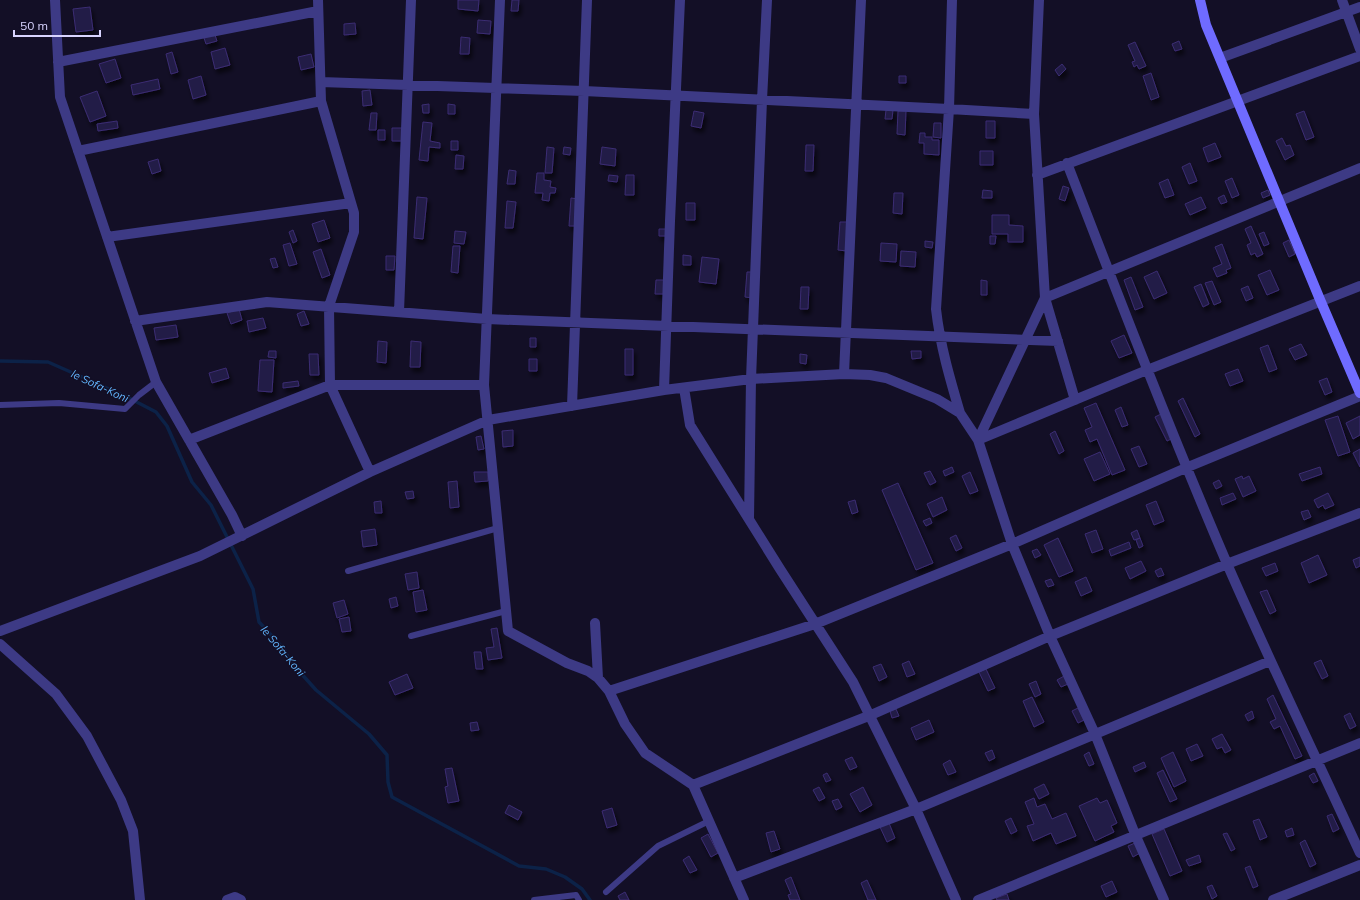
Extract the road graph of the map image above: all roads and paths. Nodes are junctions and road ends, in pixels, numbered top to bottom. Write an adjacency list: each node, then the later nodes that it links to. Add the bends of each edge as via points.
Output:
1 (55, 0): 19 (street)
2 (318, 0): 14 (street)
3 (412, 0): 21 (street)
4 (500, 0): 22 (street)
5 (587, 0): 23 (street)
6 (680, 0): 24 (street)
7 (767, 0): 25 (street)
8 (861, 0): 28 (street)
9 (952, 0): 29 (street)
10 (1039, 0): 30 (street)
11 (1200, 0): 18 (street, via 1206,25)
12 (1342, 0): 15 (street)
13 (1360, 6): 15 (street)
14 (318, 11): 19 (street); 20 (street)
15 (1346, 12): 16 (street); 18 (street)
16 (1360, 49)
17 (1360, 56): 27 (street)
18 (1220, 58): 27 (street)
19 (58, 62): 31 (street, via 60,97)
20 (321, 82): 21 (street); 26 (street)
21 (408, 84): 22 (street); 43 (street)
22 (497, 88): 23 (street); 44 (street)
23 (584, 91): 24 (street); 46 (street)
24 (676, 96): 25 (street); 47 (street)
25 (762, 100): 28 (street); 48 (street)
26 (321, 101): 31 (street); 36 (street)
27 (1238, 101): 32 (street); 35 (street)
28 (856, 104): 29 (street); 49 (street)
29 (949, 109): 30 (street); 50 (street, via 936,309)
30 (1034, 114): 34 (street)
31 (78, 151): 37 (street)
32 (1067, 164): 34 (street); 38 (street)
33 (1360, 168): 35 (street)
34 (1037, 175): 40 (street)
35 (1280, 201): 38 (street); 41 (street)
36 (351, 203): 37 (street); 42 (street, via 354,232)
37 (107, 237): 45 (street)
38 (1109, 272): 40 (street); 53 (street)
39 (1360, 286): 41 (street)
40 (1045, 298): 51 (street); 52 (street)
41 (1321, 302): 53 (street); 61 (street)
42 (329, 306): 43 (street); 45 (street, via 267,302); 57 (street)
43 (399, 312): 44 (street)
44 (487, 319): 46 (street); 58 (street)
45 (135, 321): 56 (street)
46 (575, 321): 47 (street); 65 (street)
47 (666, 325): 48 (street); 60 (street)
48 (752, 329): 49 (street); 55 (street)
49 (846, 332): 50 (street); 54 (street)
50 (940, 336): 51 (street); 66 (street)
51 (1026, 340): 52 (street); 69 (street)
52 (1058, 341): 63 (street)
53 (1147, 370): 63 (street); 70 (street)
54 (844, 374): 55 (street); 66 (street, via 886,378 936,399)
55 (750, 379): 59 (street); 73 (street)
56 (156, 382): 64 (lane, via 125,409 59,403); 68 (street)
57 (330, 385): 58 (street); 68 (street); 71 (street)
58 (484, 385): 67 (street)
59 (684, 388): 60 (street); 73 (street, via 690,425)
60 (664, 390): 65 (street)
61 (1360, 392)
62 (1360, 396): 70 (street)
63 (1075, 400): 69 (street)
64 (0, 405)
65 (572, 406): 67 (street)
66 (960, 413): 69 (street)
67 (488, 420): 71 (street); 74 (street)
68 (189, 440): 75 (street, via 232,514)
69 (978, 440): 76 (street)
70 (1188, 467): 76 (street); 77 (street)
71 (370, 472): 75 (street)
72 (1360, 513): 77 (street)
73 (749, 519): 81 (street)
74 (498, 528): 78 (lane); 79 (street)
75 (239, 537): 82 (street, via 200,556)
76 (1012, 544): 81 (street); 84 (street)
77 (1228, 564): 84 (street); 86 (street)
78 (348, 571)
79 (506, 611): 83 (lane); 87 (street, via 508,631)
80 (594, 623): 87 (street)
81 (815, 624): 88 (street); 89 (street, via 854,682)
82 (0, 631)
83 (412, 636)
84 (1050, 636): 89 (street); 90 (street)
85 (0, 644): 101 (street, via 56,694 87,736 120,800 133,832)
86 (1270, 661): 90 (street); 92 (street)
87 (598, 678): 88 (street)
88 (609, 691): 93 (street, via 625,724 645,753)
89 (871, 715): 93 (street); 94 (street)
90 (1095, 734): 94 (street); 96 (street)
91 (1360, 743): 92 (street)
92 (1318, 760): 96 (street); 97 (street)
93 (693, 785): 95 (street)
94 (916, 809): 99 (street); 107 (street)
95 (709, 821): 99 (street); 100 (lane, via 658,846)
96 (1135, 834): 108 (street); 109 (street)
97 (1360, 853)
98 (1360, 865): 110 (street)
99 (734, 878): 106 (street)
100 (606, 892)
101 (140, 900)
102 (227, 900): 103 (street, via 235,897)
103 (241, 900)
104 (534, 900): 105 (lane, via 576,895)
105 (579, 900)
106 (744, 900)
107 (956, 900)
108 (978, 900)
109 (1164, 900)
110 (1273, 900)

